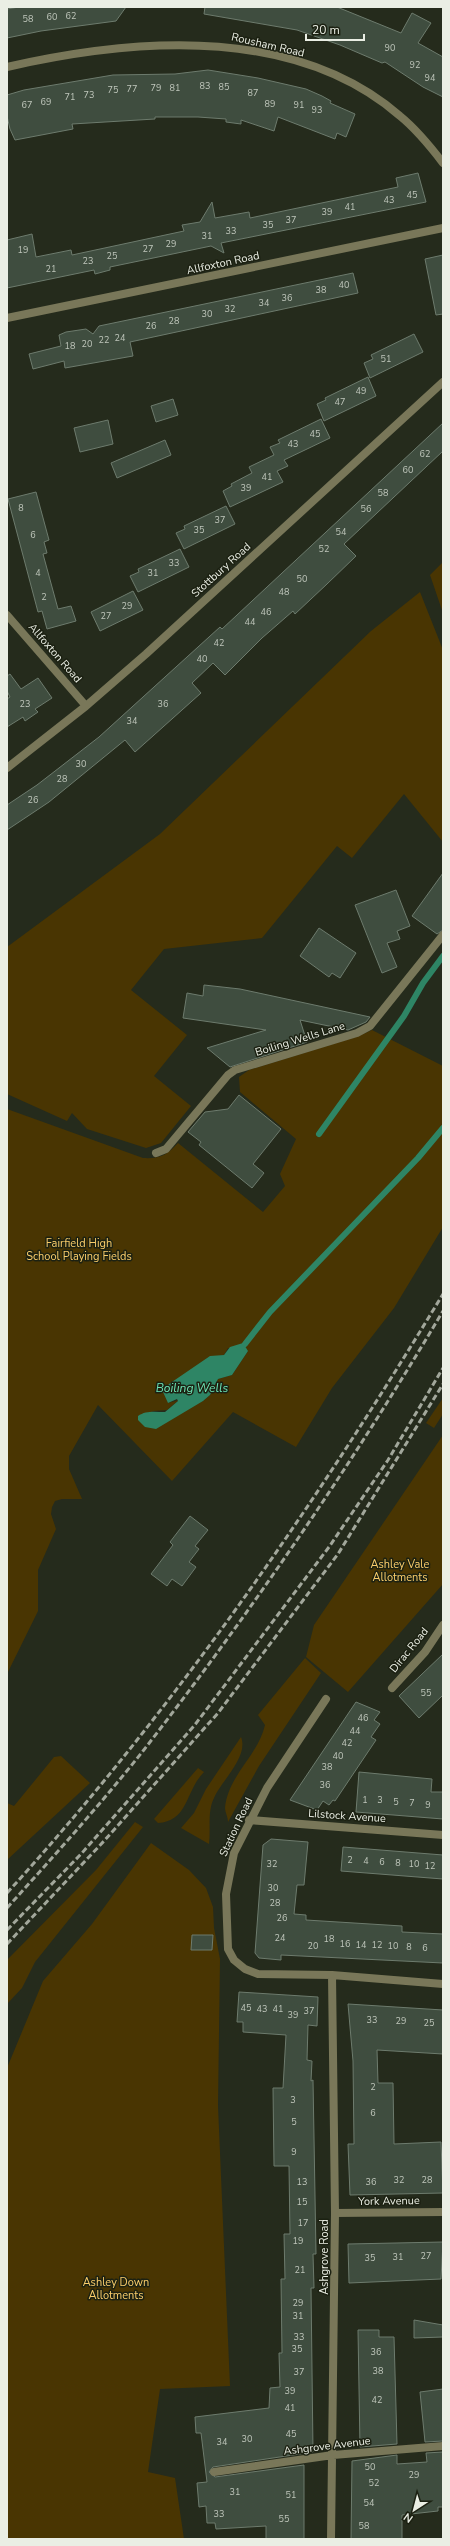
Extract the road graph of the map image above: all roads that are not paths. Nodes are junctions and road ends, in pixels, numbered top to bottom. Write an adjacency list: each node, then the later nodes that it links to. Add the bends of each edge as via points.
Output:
1 (7, 67): 2 (street, Rousham Road, via 156,44 212,45 251,50 322,70 364,91 401,116)
2 (443, 162)
3 (443, 228): 4 (street, Allfoxton Road)
4 (7, 318)
5 (443, 382): 7 (street, Stottbury Road)
6 (7, 615): 7 (street, Allfoxton Road)
7 (86, 706): 8 (street, Stottbury Road)
8 (7, 768)
9 (443, 935): 10 (street, Boiling Wells Lane, via 370,1026 357,1033 235,1070 166,1149)
10 (156, 1153)
11 (443, 1625): 12 (street, Dirac Road, via 425,1652)
12 (392, 1688)
13 (326, 1699): 14 (street, Station Road, via 266,1788)
14 (249, 1820): 15 (street, Lilstock Avenue); 16 (street, Station Road, via 234,1853 229,1873 226,1894 228,1949 234,1960 245,1969 258,1974)
15 (443, 1835)
16 (332, 1975): 17 (street, Station Road); 19 (street, Ashgrove Road)
17 (443, 1984)
18 (443, 2212): 19 (street, York Avenue)
19 (335, 2213): 21 (street, Ashgrove Road)
20 (443, 2446): 21 (street, Ashgrove Avenue)
21 (333, 2455): 22 (street, Ashgrove Avenue); 23 (street, Ashgrove Road)
22 (214, 2472)
23 (331, 2539)

